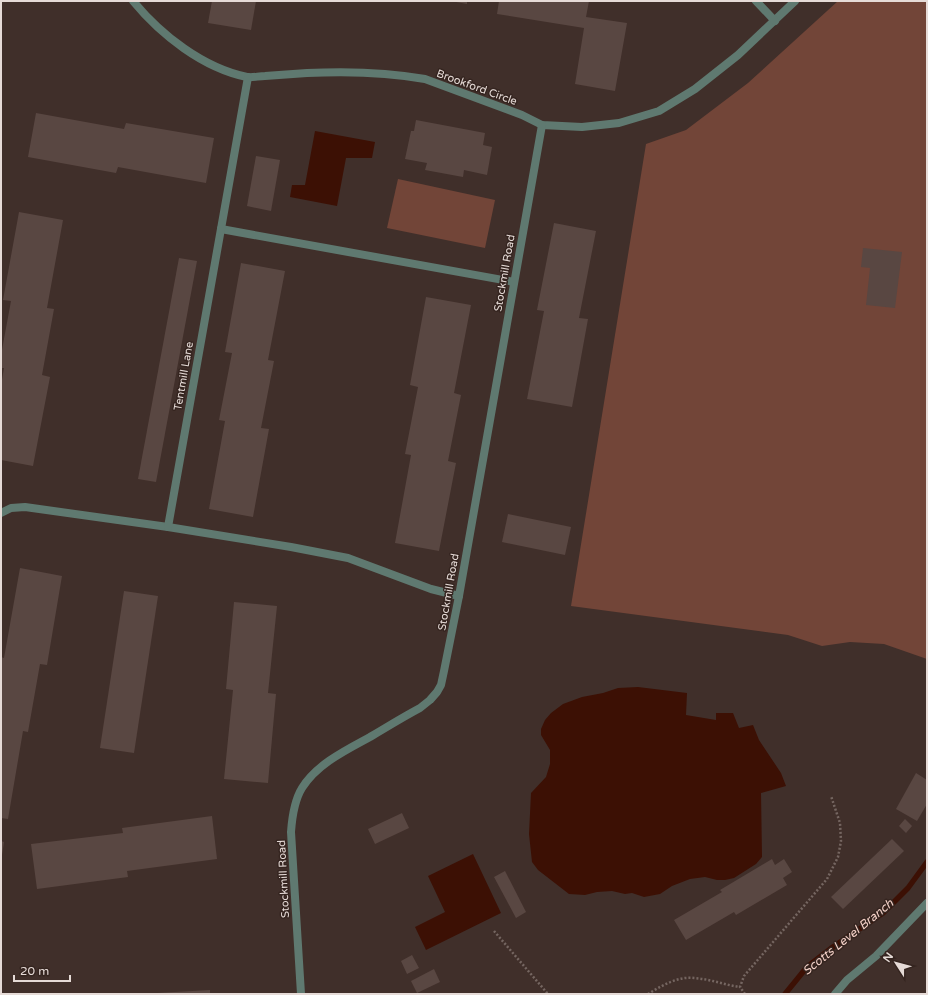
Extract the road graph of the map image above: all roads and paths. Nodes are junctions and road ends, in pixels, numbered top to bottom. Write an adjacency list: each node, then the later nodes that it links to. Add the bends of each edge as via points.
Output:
1 (133, 1): 5 (street, Brookford Circle, via 148,19 193,55 216,67)
2 (756, 1): 4 (street)
3 (795, 1): 4 (street, Brookford Circle)
4 (775, 21): 6 (street, Brookford Circle, via 695,89 659,111 619,123 582,127)
5 (248, 77): 6 (street, Brookford Circle, via 335,71 408,76 433,82); 7 (street, Tentmill Lane)
6 (542, 125): 8 (street, Stockmill Road)
7 (221, 229): 8 (street); 10 (street, Tentmill Lane)
8 (514, 282): 11 (street, Stockmill Road)
9 (1, 513): 10 (street, via 11,508 25,507)
10 (168, 527): 11 (street, via 348,558 431,589)
11 (459, 596): 16 (street, Stockmill Road, via 441,685 437,692 420,708 326,764 309,778 301,790 292,819 291,832)
12 (831, 796): 15 (path, via 840,823 841,841 838,857 827,879 744,976)
13 (927, 904): 20 (street)
14 (494, 931): 17 (path)
15 (740, 987): 18 (path, via 693,977 679,979); 19 (path)
16 (301, 994)
17 (548, 994)
18 (648, 994)
19 (745, 994)
20 (835, 994)

